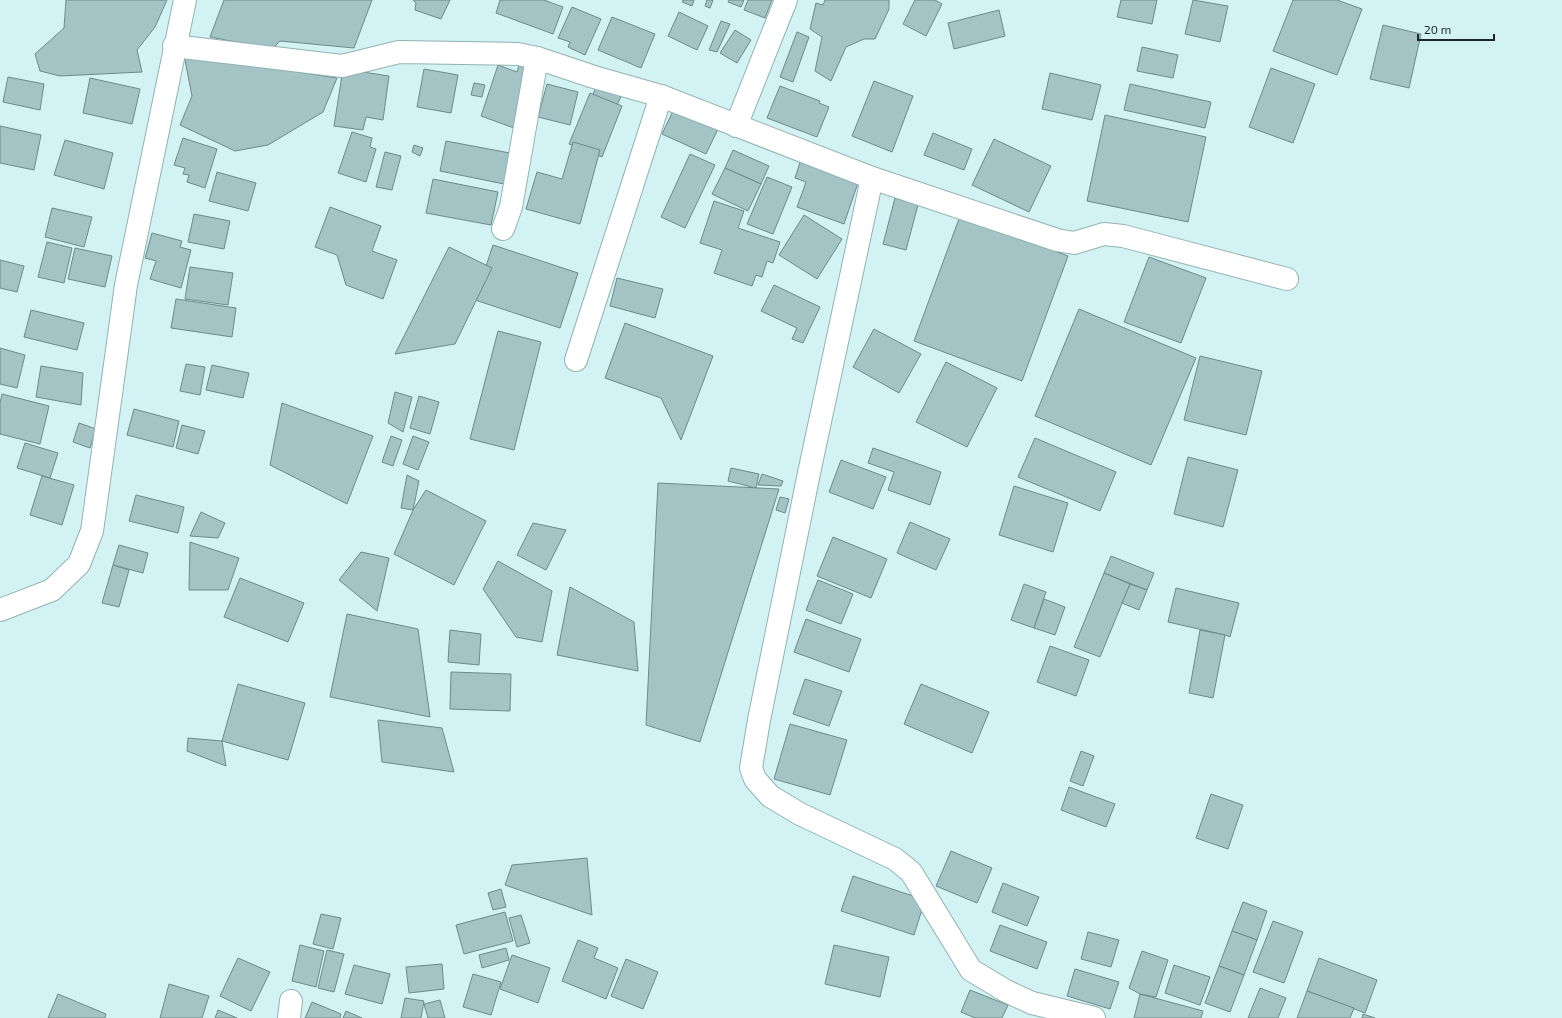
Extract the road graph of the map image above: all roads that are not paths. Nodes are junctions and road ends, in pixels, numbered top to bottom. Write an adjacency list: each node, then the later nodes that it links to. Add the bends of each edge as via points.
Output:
1 (185, 0): 3 (street)
2 (786, 0): 6 (street)
3 (174, 46): 4 (street, via 342,66 399,52 505,52); 11 (street, via 126,285 92,531 79,564 52,590)
4 (537, 58): 5 (street); 8 (street, via 511,207)
5 (661, 96): 6 (street); 10 (street)
6 (736, 126): 7 (street)
7 (872, 178): 9 (street, via 1057,240 1074,244 1104,234 1123,236); 12 (street, via 809,473 751,768 755,779 770,796 800,814 895,859 911,872 971,970 1032,1003)
8 (503, 229)
9 (1287, 279)
10 (576, 360)
11 (0, 610)
12 (1094, 1018)

